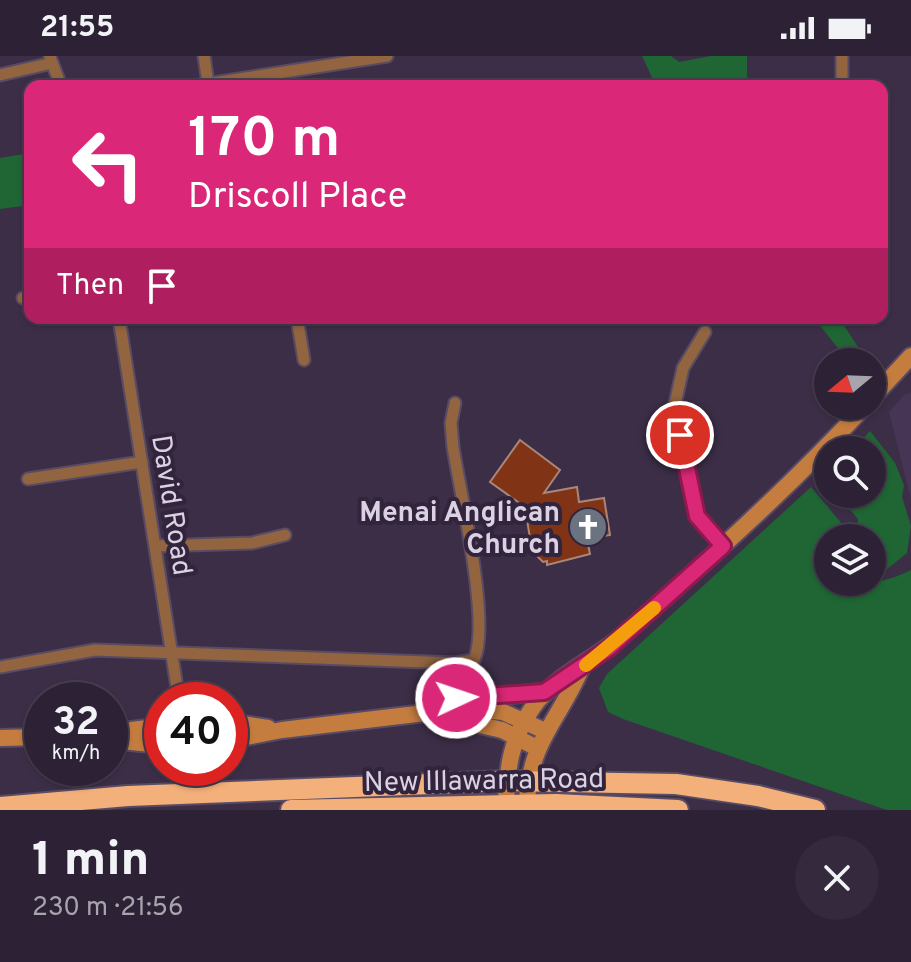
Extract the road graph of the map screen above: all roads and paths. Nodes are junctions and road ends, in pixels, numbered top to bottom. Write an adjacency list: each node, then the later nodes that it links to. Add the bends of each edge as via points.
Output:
1 (204, 56): 7 (street)
2 (387, 56): 8 (street)
3 (842, 56): 9 (street)
4 (51, 59): 5 (street); 6 (street)
5 (0, 75)
6 (59, 80)
7 (208, 80)
8 (228, 80)
9 (842, 80)
10 (120, 324): 18 (street, David Road)
11 (298, 324): 14 (street)
12 (705, 332): 22 (street, via 683,368 675,404 697,516)
13 (911, 356): 15 (street)
14 (304, 360)
15 (886, 383)
16 (455, 403): 23 (street, via 453,447 479,630 474,660)
17 (852, 420): 22 (street)
18 (142, 462): 19 (street); 21 (street, David Road)
19 (28, 479)
20 (285, 535): 21 (street, via 252,543)
21 (156, 546): 23 (street, David Road)
22 (723, 546): 25 (street)
23 (171, 652): 24 (street, via 95,650); 26 (street, David Road)
24 (0, 667)
25 (582, 668): 27 (street); 32 (street)
26 (176, 682)
27 (544, 692): 28 (street, via 456,698); 29 (street)
28 (424, 711): 29 (street, via 486,709); 31 (street); 35 (street)
29 (524, 721): 32 (street); 35 (street)
30 (248, 725): 31 (street)
31 (282, 730): 33 (street)
32 (545, 731): 40 (street)
33 (248, 736)
34 (24, 737): 36 (street)
35 (515, 737): 40 (street); 41 (street)
36 (0, 738)
37 (144, 740): 38 (street)
38 (128, 743): 39 (street)
39 (144, 744)
40 (537, 748): 41 (street)
41 (517, 781): 42 (street); 43 (highway, New Illawarra Road); 46 (highway, New Illawarra Road, via 676,784)
42 (516, 804): 44 (highway, New Illawarra Road); 45 (highway, New Illawarra Road)
43 (0, 807)
44 (291, 810)
45 (678, 810)
46 (815, 810)

